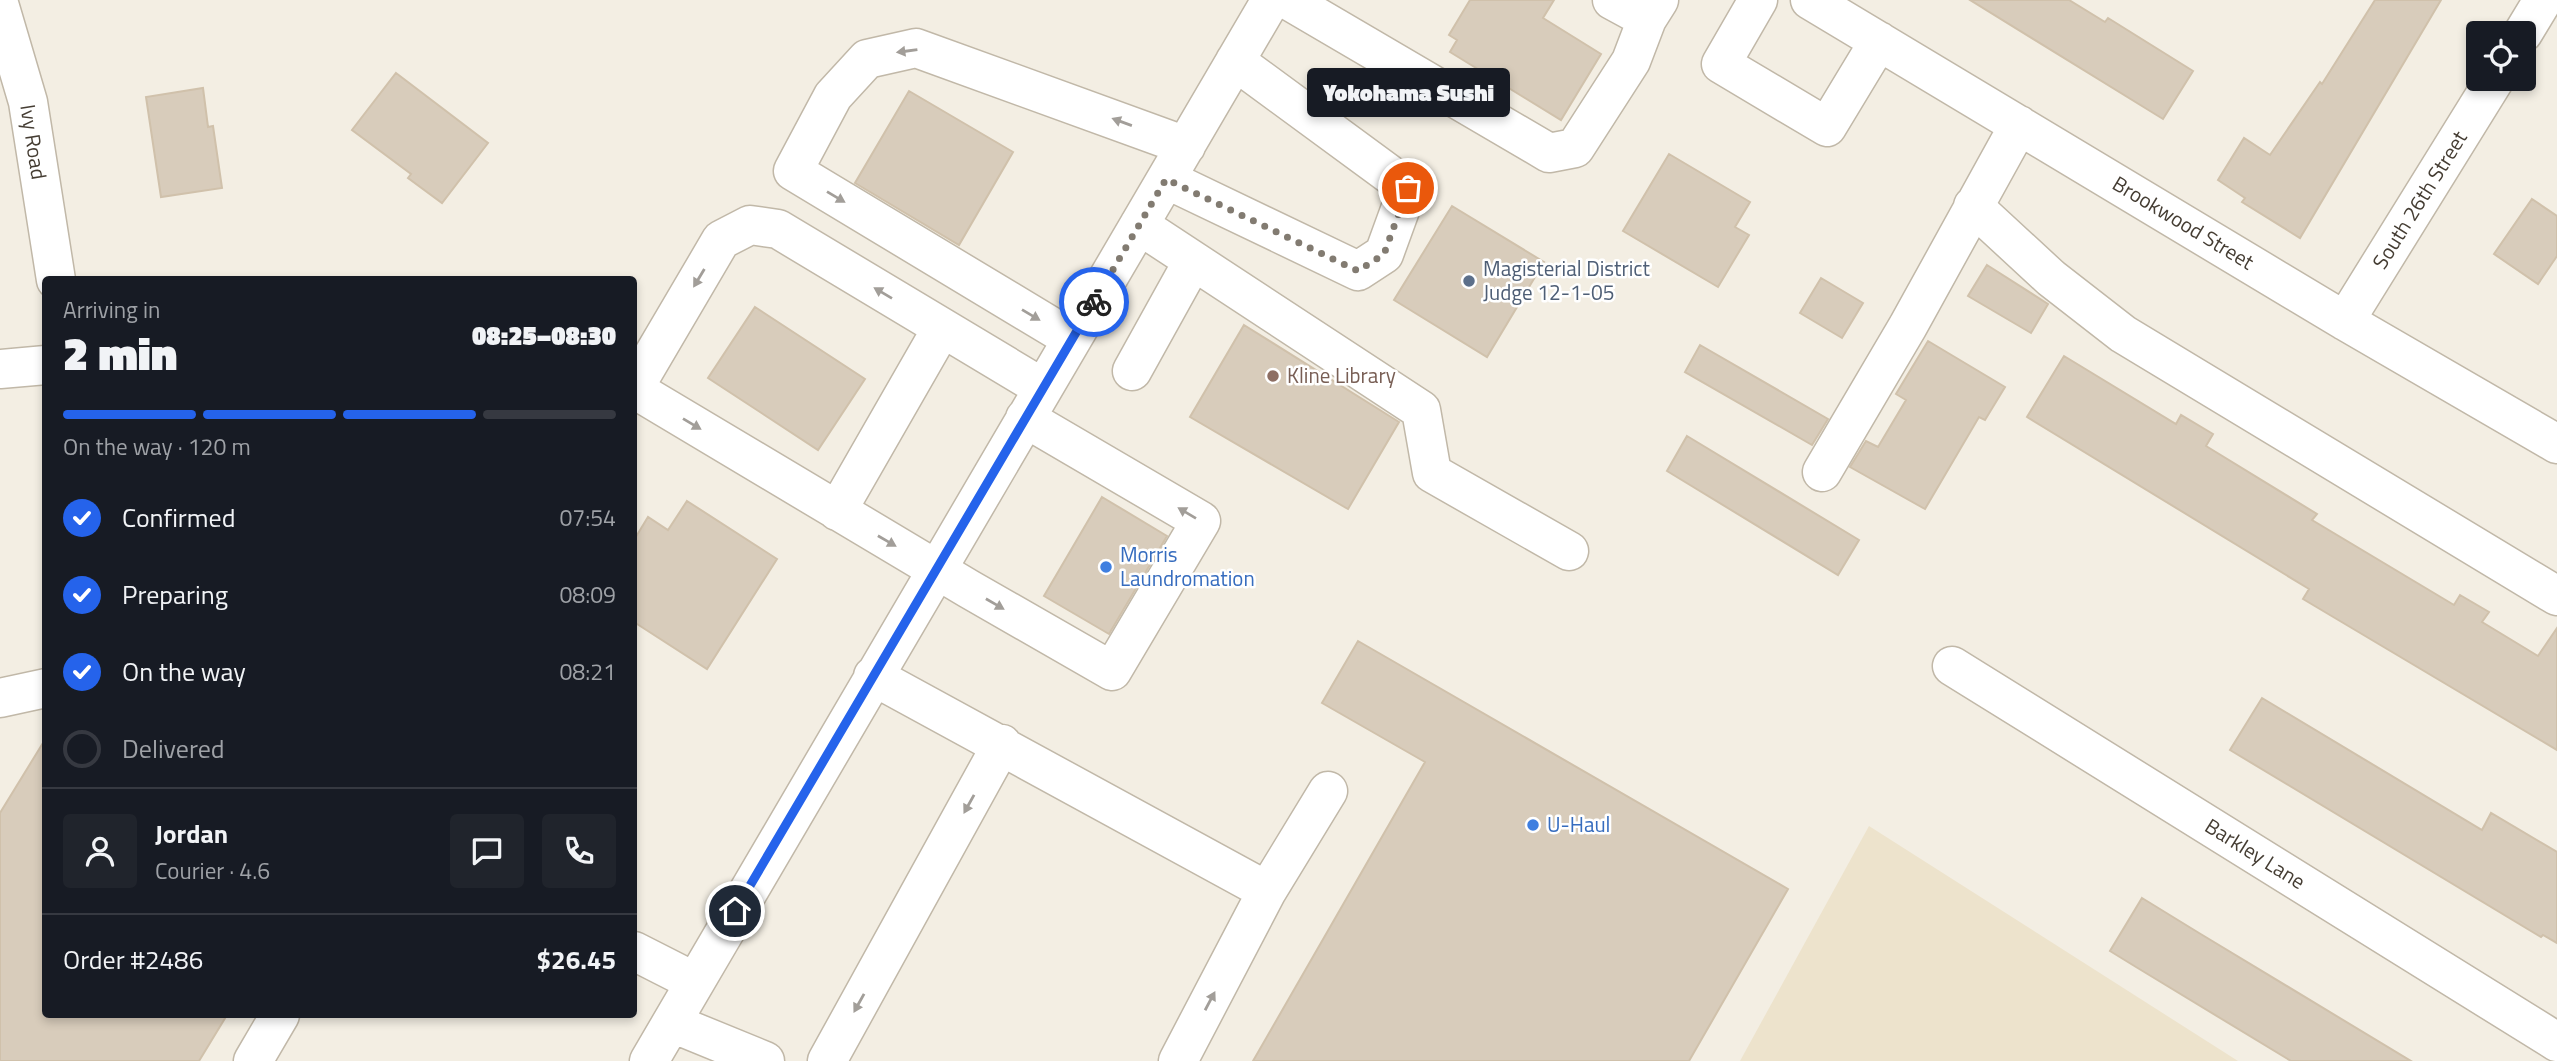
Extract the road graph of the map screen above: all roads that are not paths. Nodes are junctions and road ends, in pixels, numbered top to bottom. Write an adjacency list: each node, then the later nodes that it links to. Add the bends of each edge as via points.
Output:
1 (1271, 0): 11 (street)
2 (1288, 0): 8 (street, via 1549,153 1575,148 1632,61)
3 (1612, 0): 8 (street)
4 (1758, 0): 10 (street, via 1721,64 1827,127)
5 (1810, 0): 10 (street, Brookwood Street)
6 (2543, 0): 9 (street)
7 (0, 7): 19 (street, Ivy Road, via 28,102)
8 (1653, 9)
9 (2530, 21)
10 (1879, 41): 13 (street, Brookwood Street)
11 (1236, 61): 14 (street); 15 (street, via 1408,188 1384,254 1358,271)
12 (2488, 91): 20 (street, South 26th Street)
13 (2019, 125): 16 (street); 20 (street, Brookwood Street)
14 (1186, 146): 15 (street); 22 (street, one-way to 22, via 916,48 867,59 833,96 793,171)
15 (1166, 179): 17 (street)
16 (1973, 206): 30 (street); 34 (street, via 2051,278 2123,334)
17 (1139, 225): 18 (street); 22 (street)
18 (1193, 261): 25 (street); 32 (street, via 1421,410 1432,473)
19 (55, 276)
20 (2345, 321): 29 (street, Brookwood Street)
21 (942, 328): 26 (street, one-way to 26, via 778,229 750,225 721,240); 28 (street); 31 (street)
22 (1072, 339): 28 (street)
23 (42, 365): 24 (street)
24 (0, 369)
25 (1132, 371)
26 (637, 383)
27 (637, 390): 31 (street, one-way to 31)
28 (1034, 403): 33 (street); 33 (street, one-way to 28, via 1112,671 1201,521)
29 (2557, 444)
30 (1822, 472)
31 (837, 512): 33 (street, one-way to 33)
32 (1569, 551)
33 (936, 570): 36 (street)
34 (2557, 596)
35 (1952, 666): 46 (street, Barkley Lane)
36 (873, 676): 39 (street); 43 (street)
37 (42, 689): 38 (street)
38 (0, 698)
39 (1002, 744): 41 (street); 50 (street, one-way to 50)
40 (1328, 792): 41 (street)
41 (1267, 891): 51 (street, one-way to 41)
42 (637, 953): 43 (street)
43 (693, 981): 45 (street)
44 (277, 1018): 47 (street)
45 (672, 1023): 48 (street); 49 (street)
46 (2557, 1042)
47 (253, 1061)
48 (649, 1061)
49 (765, 1061)
50 (827, 1061)
51 (1178, 1061)

